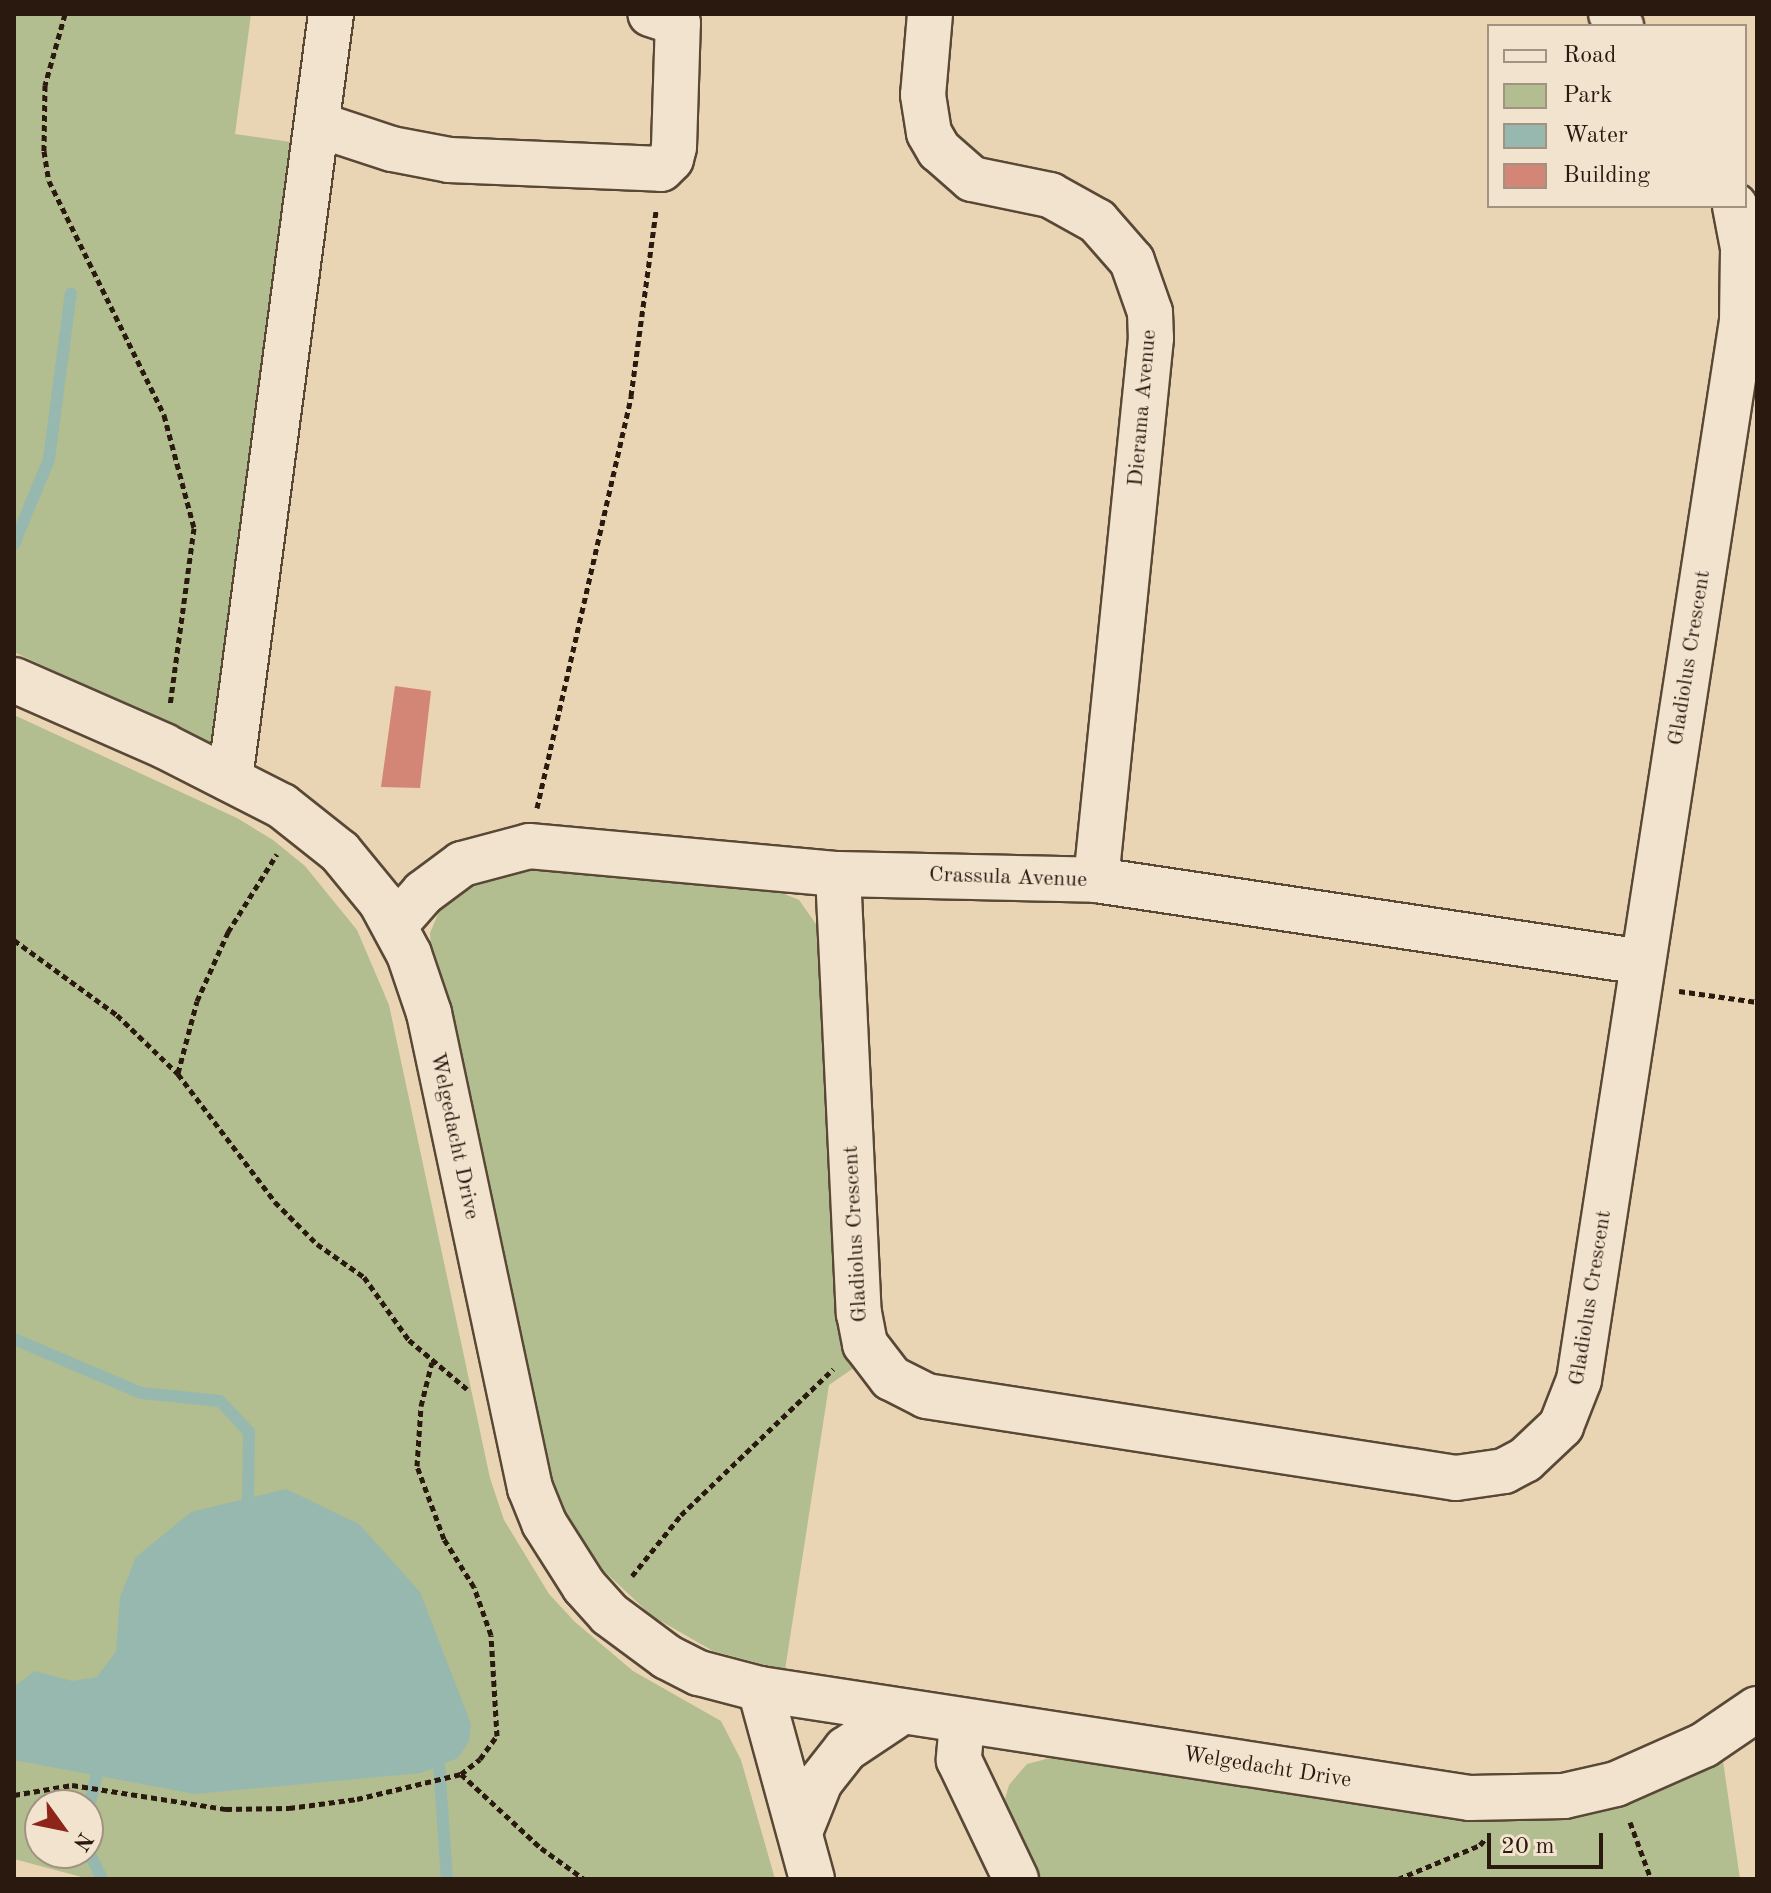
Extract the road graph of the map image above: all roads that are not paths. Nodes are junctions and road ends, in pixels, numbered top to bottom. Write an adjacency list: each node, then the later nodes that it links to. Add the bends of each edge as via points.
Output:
1 (331, 14): 4 (street)
2 (650, 14): 4 (street, via 678,23 674,147 661,169 449,160 392,149)
3 (930, 14): 9 (street, Dierama Avenue, via 923,95 929,133 939,150 972,179 1050,195 1097,221 1132,261 1150,312)
4 (319, 125): 7 (street)
5 (1735, 208): 11 (street, Gladiolus Crescent, via 1743,248 1742,321)
6 (14, 680): 7 (street, Welgedacht Drive)
7 (230, 779): 10 (street, Welgedacht Drive, via 300,820 348,861)
8 (838, 874): 9 (street, Crassula Avenue); 10 (street, Crassula Avenue, via 529,846 462,864 423,893); 11 (street, Gladiolus Crescent, via 859,1313 872,1358 891,1378 926,1396 1456,1478 1504,1471 1545,1444 1561,1426 1579,1380)
9 (1096, 880): 11 (street, Crassula Avenue)
10 (395, 925): 12 (street, Welgedacht Drive, via 429,1013 515,1429 544,1523 584,1586 609,1614 689,1668)
11 (1642, 974)
12 (760, 1689): 13 (street, Welgedacht Drive); 16 (street)
13 (900, 1713): 14 (street, Welgedacht Drive); 16 (street, via 846,1749 820,1782)
14 (962, 1722): 15 (street, Welgedacht Drive, via 1470,1798 1564,1796 1616,1784); 18 (street, via 959,1760)
15 (1752, 1723)
16 (800, 1832): 17 (street)
17 (812, 1879)
18 (1016, 1879)

